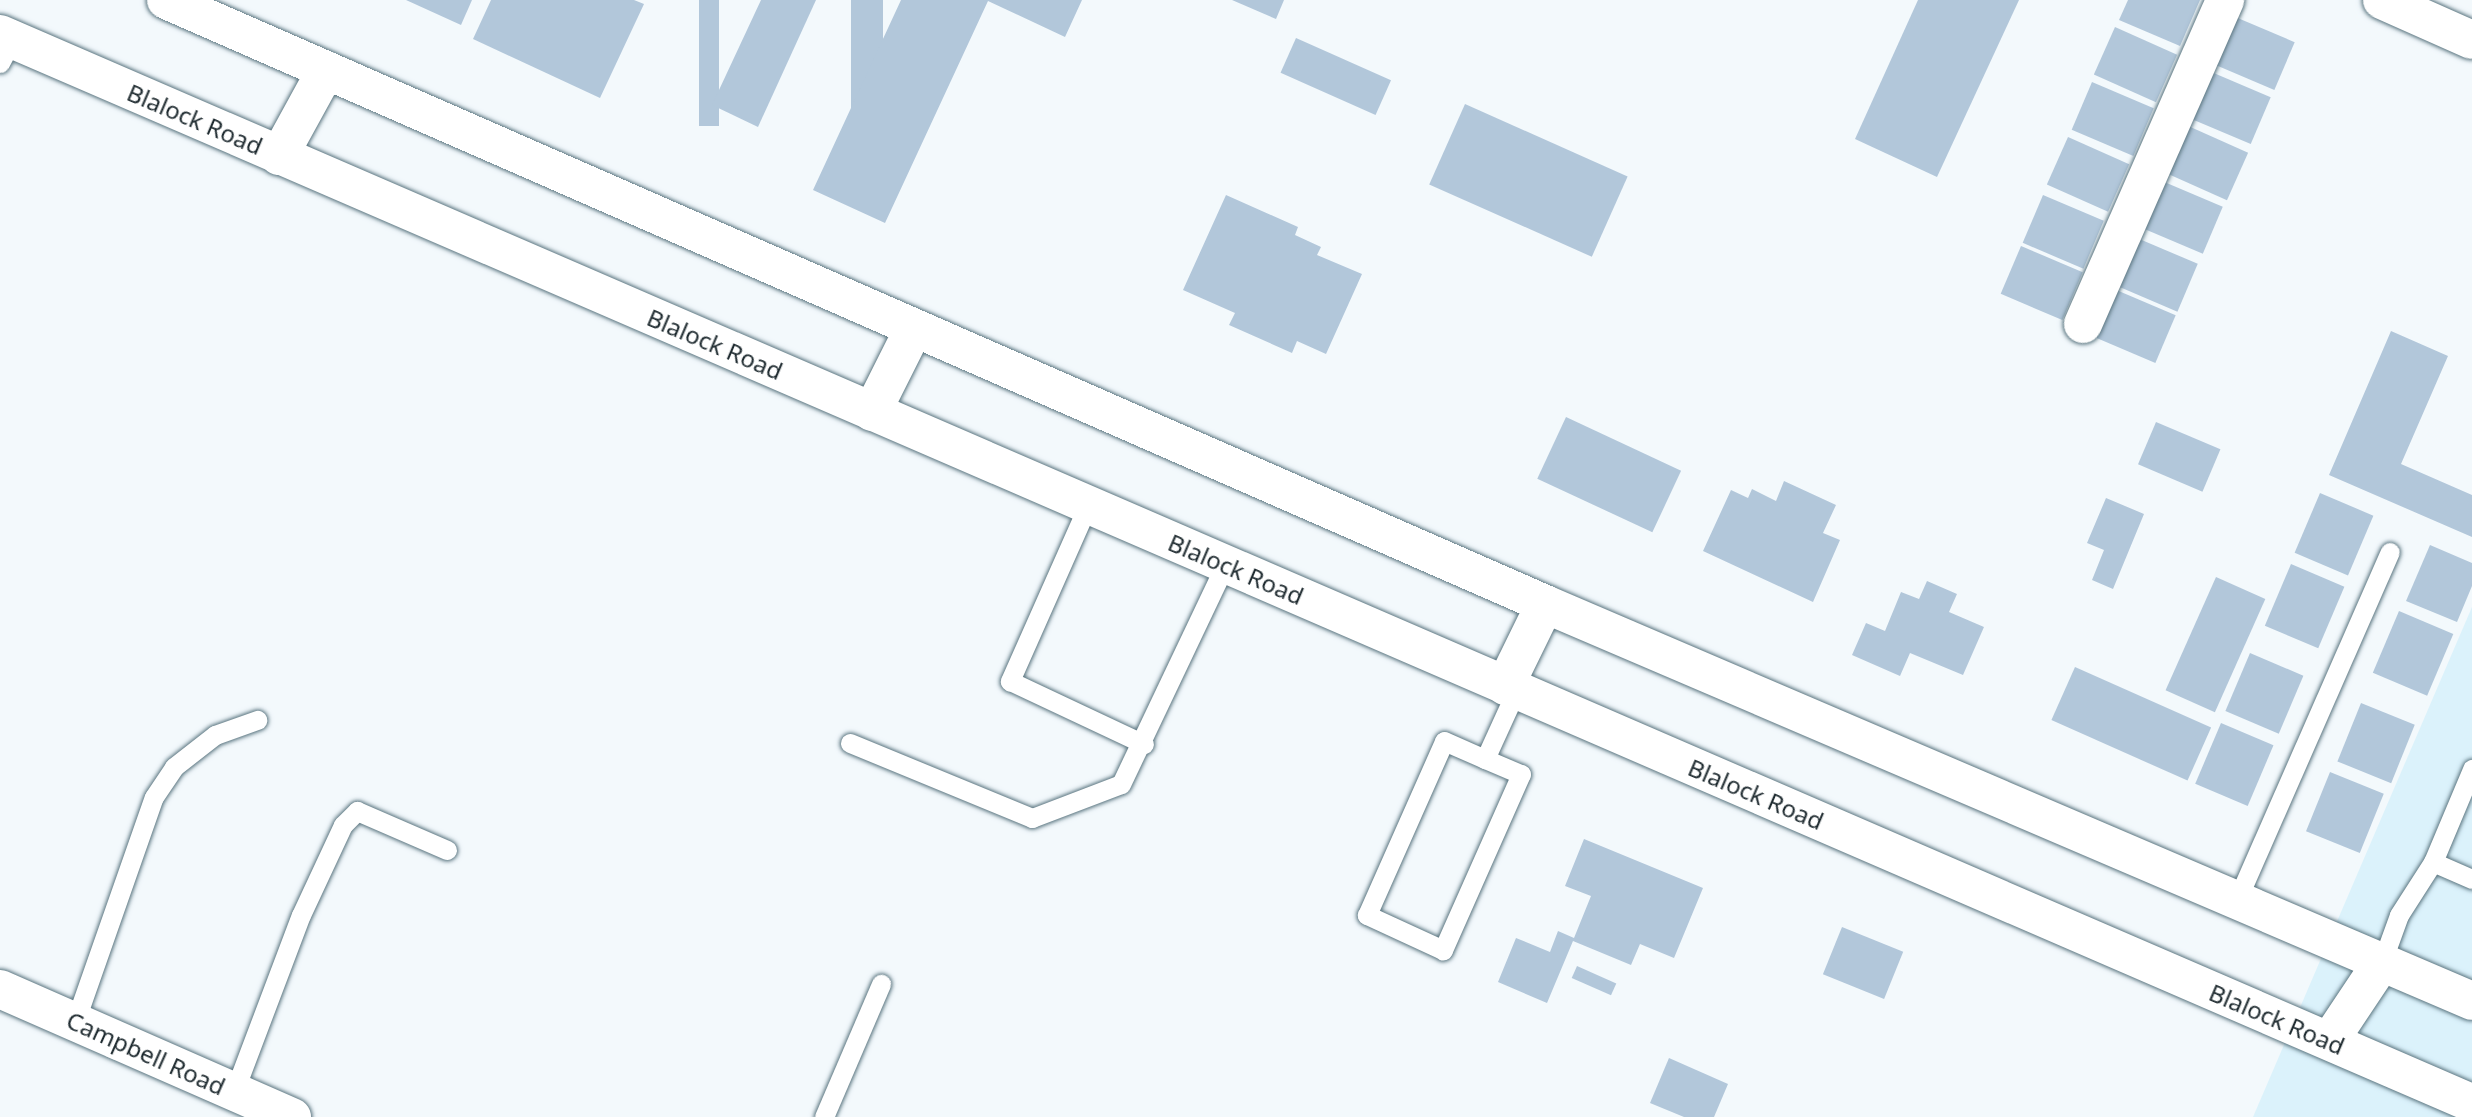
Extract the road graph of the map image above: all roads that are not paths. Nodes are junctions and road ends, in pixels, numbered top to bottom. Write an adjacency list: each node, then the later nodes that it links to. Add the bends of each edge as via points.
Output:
1 (166, 0): 6 (main road)
2 (2225, 0): 8 (main road)
3 (2382, 0): 4 (main road)
4 (2472, 40)
5 (4, 46): 7 (main road, Blalock Road)
6 (326, 70): 7 (main road); 9 (main road)
7 (279, 156): 10 (main road, Blalock Road)
8 (2082, 324)
9 (914, 328): 10 (main road); 14 (main road)
10 (872, 412): 11 (main road, Blalock Road)
11 (1087, 505): 13 (main road, Blalock Road); 18 (lane, via 1010,681)
12 (2390, 552): 24 (lane)
13 (1225, 565): 15 (main road, Blalock Road); 18 (lane)
14 (1545, 604): 15 (main road); 24 (main road)
15 (1511, 688): 19 (lane); 30 (main road, Blalock Road)
16 (257, 720): 29 (lane, via 215,735 174,767 154,797)
17 (849, 743): 18 (lane, via 1032,818 1121,785)
18 (1144, 744)
19 (1485, 759): 19 (lane, via 1444,741 1367,915 1443,950 1521,774)
20 (2472, 769): 22 (lane)
21 (447, 850): 31 (lane, via 357,811 342,825 301,915)
22 (2432, 862): 23 (lane); 25 (lane, via 2399,915)
23 (2472, 879)
24 (2237, 900): 25 (main road)
25 (2382, 962): 28 (main road); 30 (main road)
26 (881, 984): 34 (lane)
27 (0, 989): 29 (main road, Campbell Road)
28 (2472, 1001)
29 (75, 1022): 31 (main road, Campbell Road)
30 (2330, 1040): 32 (main road, Blalock Road)
31 (234, 1092): 33 (main road, Campbell Road)
32 (2472, 1103)
33 (292, 1117)
34 (824, 1117)

